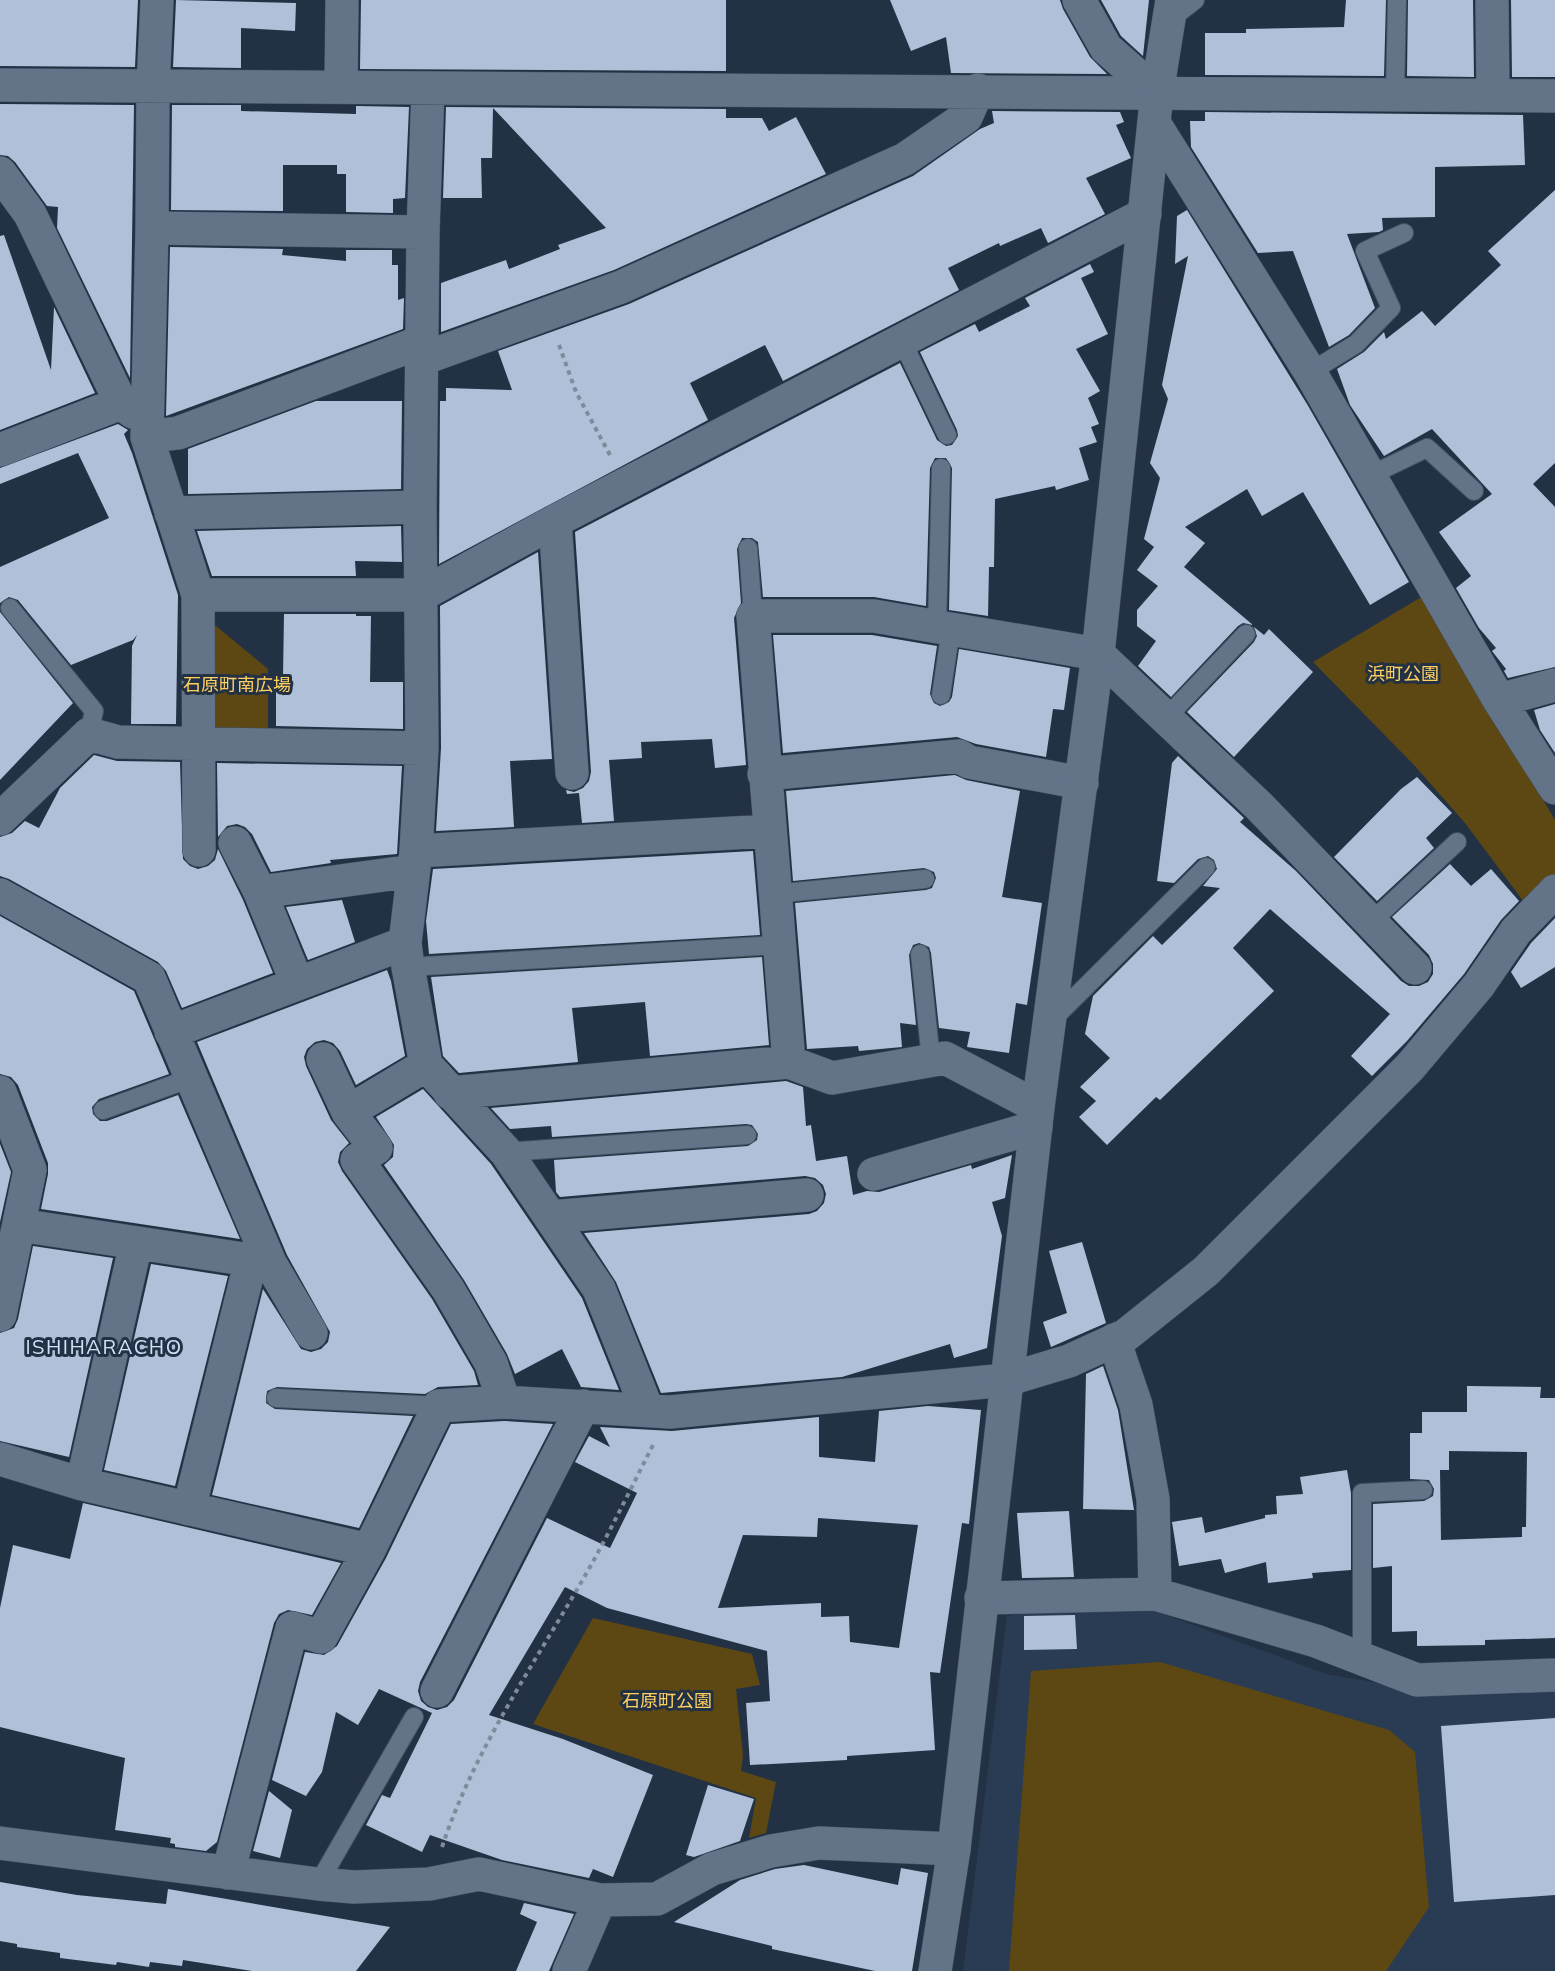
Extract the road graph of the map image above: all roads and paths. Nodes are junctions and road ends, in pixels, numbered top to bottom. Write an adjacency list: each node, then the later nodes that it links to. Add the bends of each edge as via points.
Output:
1 (157, 0): 9 (street)
2 (342, 0): 10 (street)
3 (1079, 0): 16 (street, via 1106,48)
4 (1195, 0): 7 (lane)
5 (1397, 0): 13 (lane)
6 (1492, 0): 14 (street)
7 (1171, 10): 16 (street)
8 (0, 85): 9 (street)
9 (153, 87): 10 (street); 19 (street)
10 (341, 87): 11 (street)
11 (428, 89): 12 (street); 20 (street)
12 (978, 90): 16 (street); 22 (street, via 966,117 905,159 621,287)
13 (1395, 94): 14 (street); 16 (street)
14 (1493, 95): 15 (street)
15 (1555, 96)
16 (1156, 108): 18 (street); 25 (street)
17 (0, 173): 26 (street, via 30,214)
18 (1145, 214): 23 (street); 43 (street)
19 (152, 228): 20 (street); 26 (street)
20 (423, 232): 24 (street)
21 (1404, 232): 25 (lane, via 1365,251 1391,308 1356,344)
22 (548, 314): 24 (street); 31 (path, via 576,392)
23 (902, 341): 27 (lane); 31 (street)
24 (422, 351): 26 (street, via 178,433); 33 (street)
25 (1310, 372): 30 (street)
26 (138, 419): 28 (street); 34 (street)
27 (947, 435)
28 (0, 450)
29 (941, 468): 41 (lane)
30 (1371, 476): 32 (lane, via 1427,448); 46 (street)
31 (626, 484): 35 (street)
32 (1474, 491)
33 (420, 507): 34 (street); 38 (street)
34 (171, 513): 37 (street)
35 (555, 521): 38 (street); 51 (street)
36 (748, 548): 40 (lane)
37 (198, 595): 38 (street); 49 (street)
38 (421, 595): 50 (street)
39 (10, 608): 48 (lane, via 94,711)
40 (753, 616): 41 (street, via 874,616); 52 (street)
41 (944, 628): 43 (street); 45 (lane)
42 (1246, 634): 47 (lane)
43 (1098, 654): 47 (street); 53 (street)
44 (1555, 685): 46 (street)
45 (941, 695)
46 (1499, 700): 54 (street)
47 (1166, 718): 67 (street, via 1259,806)
48 (89, 734): 49 (street, via 118,742); 55 (street)
49 (197, 744): 50 (street); 59 (street)
50 (422, 748): 60 (street)
51 (572, 773)
52 (764, 774): 53 (street, via 959,756 969,762); 56 (street)
53 (1082, 783): 73 (street)
54 (1555, 788)
55 (0, 819)
56 (769, 831): 60 (street); 65 (street)
57 (1457, 842): 67 (lane)
58 (235, 843): 64 (street)
59 (199, 850)
60 (415, 861): 64 (street); 70 (street)
61 (1206, 867): 73 (lane)
62 (925, 879): 65 (lane)
63 (1555, 891): 95 (street, via 1516,932 1479,985 1410,1067 1206,1271 1126,1335)
64 (260, 892): 72 (street)
65 (774, 894): 68 (street)
66 (0, 895): 74 (street, via 148,978)
67 (1371, 922): 71 (street)
68 (778, 945): 70 (lane); 77 (street)
69 (920, 954): 76 (lane)
70 (406, 955): 72 (street); 78 (street)
71 (1415, 968)
72 (297, 983): 74 (street)
73 (1050, 1021): 84 (street)
74 (171, 1032): 79 (street)
75 (323, 1059): 83 (street)
76 (931, 1060): 77 (street, via 832,1078); 84 (street, via 945,1058)
77 (789, 1062): 81 (street)
78 (426, 1065): 81 (street); 83 (street)
79 (191, 1078): 82 (lane); 92 (street)
80 (0, 1092): 90 (street, via 30,1170)
81 (450, 1093): 86 (street)
82 (103, 1110)
83 (348, 1112): 98 (street, via 376,1148 357,1160 448,1288 491,1363)
84 (1037, 1117): 87 (street); 96 (street)
85 (747, 1135): 86 (lane)
86 (506, 1152): 89 (street)
87 (874, 1174)
88 (807, 1195): 89 (street)
89 (551, 1217): 101 (street, via 599,1289)
90 (19, 1225): 91 (street); 93 (street)
91 (136, 1243): 92 (street); 103 (street)
92 (260, 1262): 94 (street); 105 (street)
93 (0, 1315)
94 (311, 1333)
95 (1114, 1340): 96 (street, via 1069,1361); 107 (street, via 1136,1405 1153,1499)
96 (1006, 1380): 101 (street); 108 (street)
97 (276, 1398): 99 (lane)
98 (504, 1402): 99 (street); 100 (street)
99 (440, 1406): 106 (street)
100 (583, 1406): 101 (street); 111 (street)
101 (658, 1410): 117 (path, via 587,1572 490,1735 450,1821)
102 (0, 1459): 103 (street)
103 (82, 1484): 105 (street)
104 (1423, 1490): 109 (lane, via 1362,1493)
105 (189, 1509): 106 (street)
106 (369, 1550): 115 (street, via 321,1637 292,1628)
107 (1155, 1594): 108 (street); 109 (street, via 1316,1641)
108 (981, 1598): 114 (street)
109 (1362, 1659): 110 (street, via 1417,1680)
110 (1555, 1675)
111 (437, 1691)
112 (414, 1717): 116 (lane)
113 (0, 1843): 115 (street)
114 (954, 1849): 118 (street, via 810,1845 771,1851 712,1869 657,1899); 120 (street)
115 (228, 1873): 116 (street)
116 (318, 1884): 117 (street)
117 (429, 1884): 118 (street, via 479,1874)
118 (600, 1900): 119 (street)
119 (569, 1971)
120 (935, 1971)

